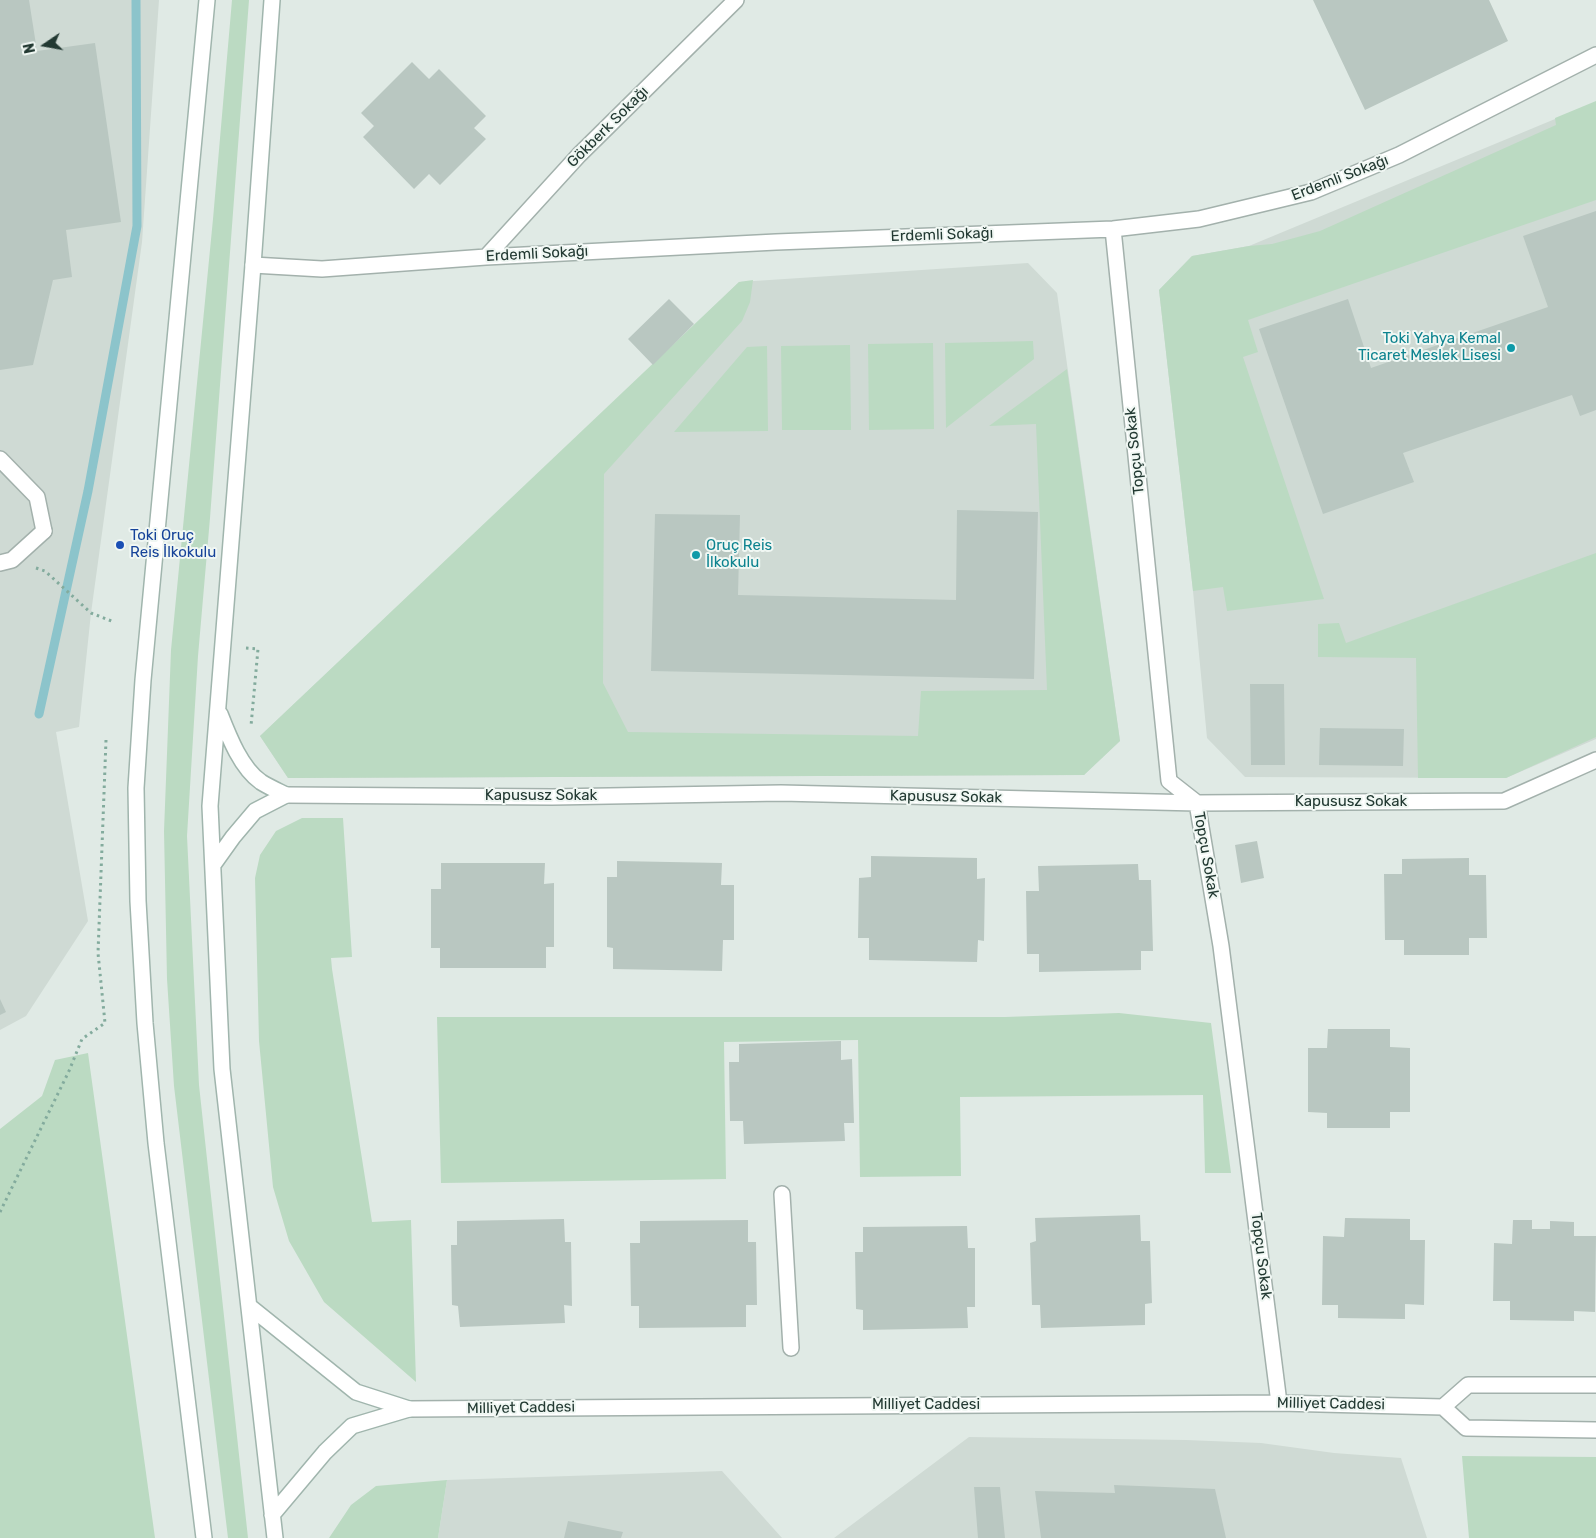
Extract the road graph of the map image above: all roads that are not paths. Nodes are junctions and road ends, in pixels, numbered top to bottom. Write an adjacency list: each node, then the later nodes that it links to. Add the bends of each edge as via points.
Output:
1 (207, 0): 24 (street, via 144,670 136,788 145,1032)
2 (272, 0): 7 (street)
3 (736, 0): 6 (street, Gökberk Sokağı, via 579,155)
4 (1596, 55): 5 (street, Erdemli Sokağı, via 1399,155 1311,192 1200,219)
5 (1113, 229): 6 (street, Erdemli Sokağı); 13 (street, Topçu Sokak, via 1169,781)
6 (486, 257): 7 (street, Erdemli Sokağı, via 322,269)
7 (253, 265): 10 (street)
8 (0, 459): 9 (street, via 38,497 44,531)
9 (6, 562)
10 (218, 710): 12 (street, via 234,748 254,776); 14 (street, via 210,806)
11 (1596, 760): 13 (street, Kapususz Sokak, via 1504,801)
12 (286, 795): 13 (street, Kapususz Sokak, via 552,797 780,793); 14 (street, via 255,811)
13 (1197, 803): 19 (street, Topçu Sokak, via 1221,946)
14 (214, 865): 16 (street, via 222,1069)
15 (782, 1194): 17 (street)
16 (249, 1306): 21 (street, via 356,1392); 23 (street)
17 (791, 1348)
18 (1596, 1386): 20 (street, via 1468,1385)
19 (1279, 1403): 20 (street, Milliyet Caddesi); 21 (street, Milliyet Caddesi)
20 (1443, 1407): 22 (street, via 1466,1428)
21 (409, 1409): 23 (street, via 352,1426 325,1452)
22 (1596, 1430)
23 (272, 1515): 25 (street)
24 (204, 1538)
25 (275, 1538)

